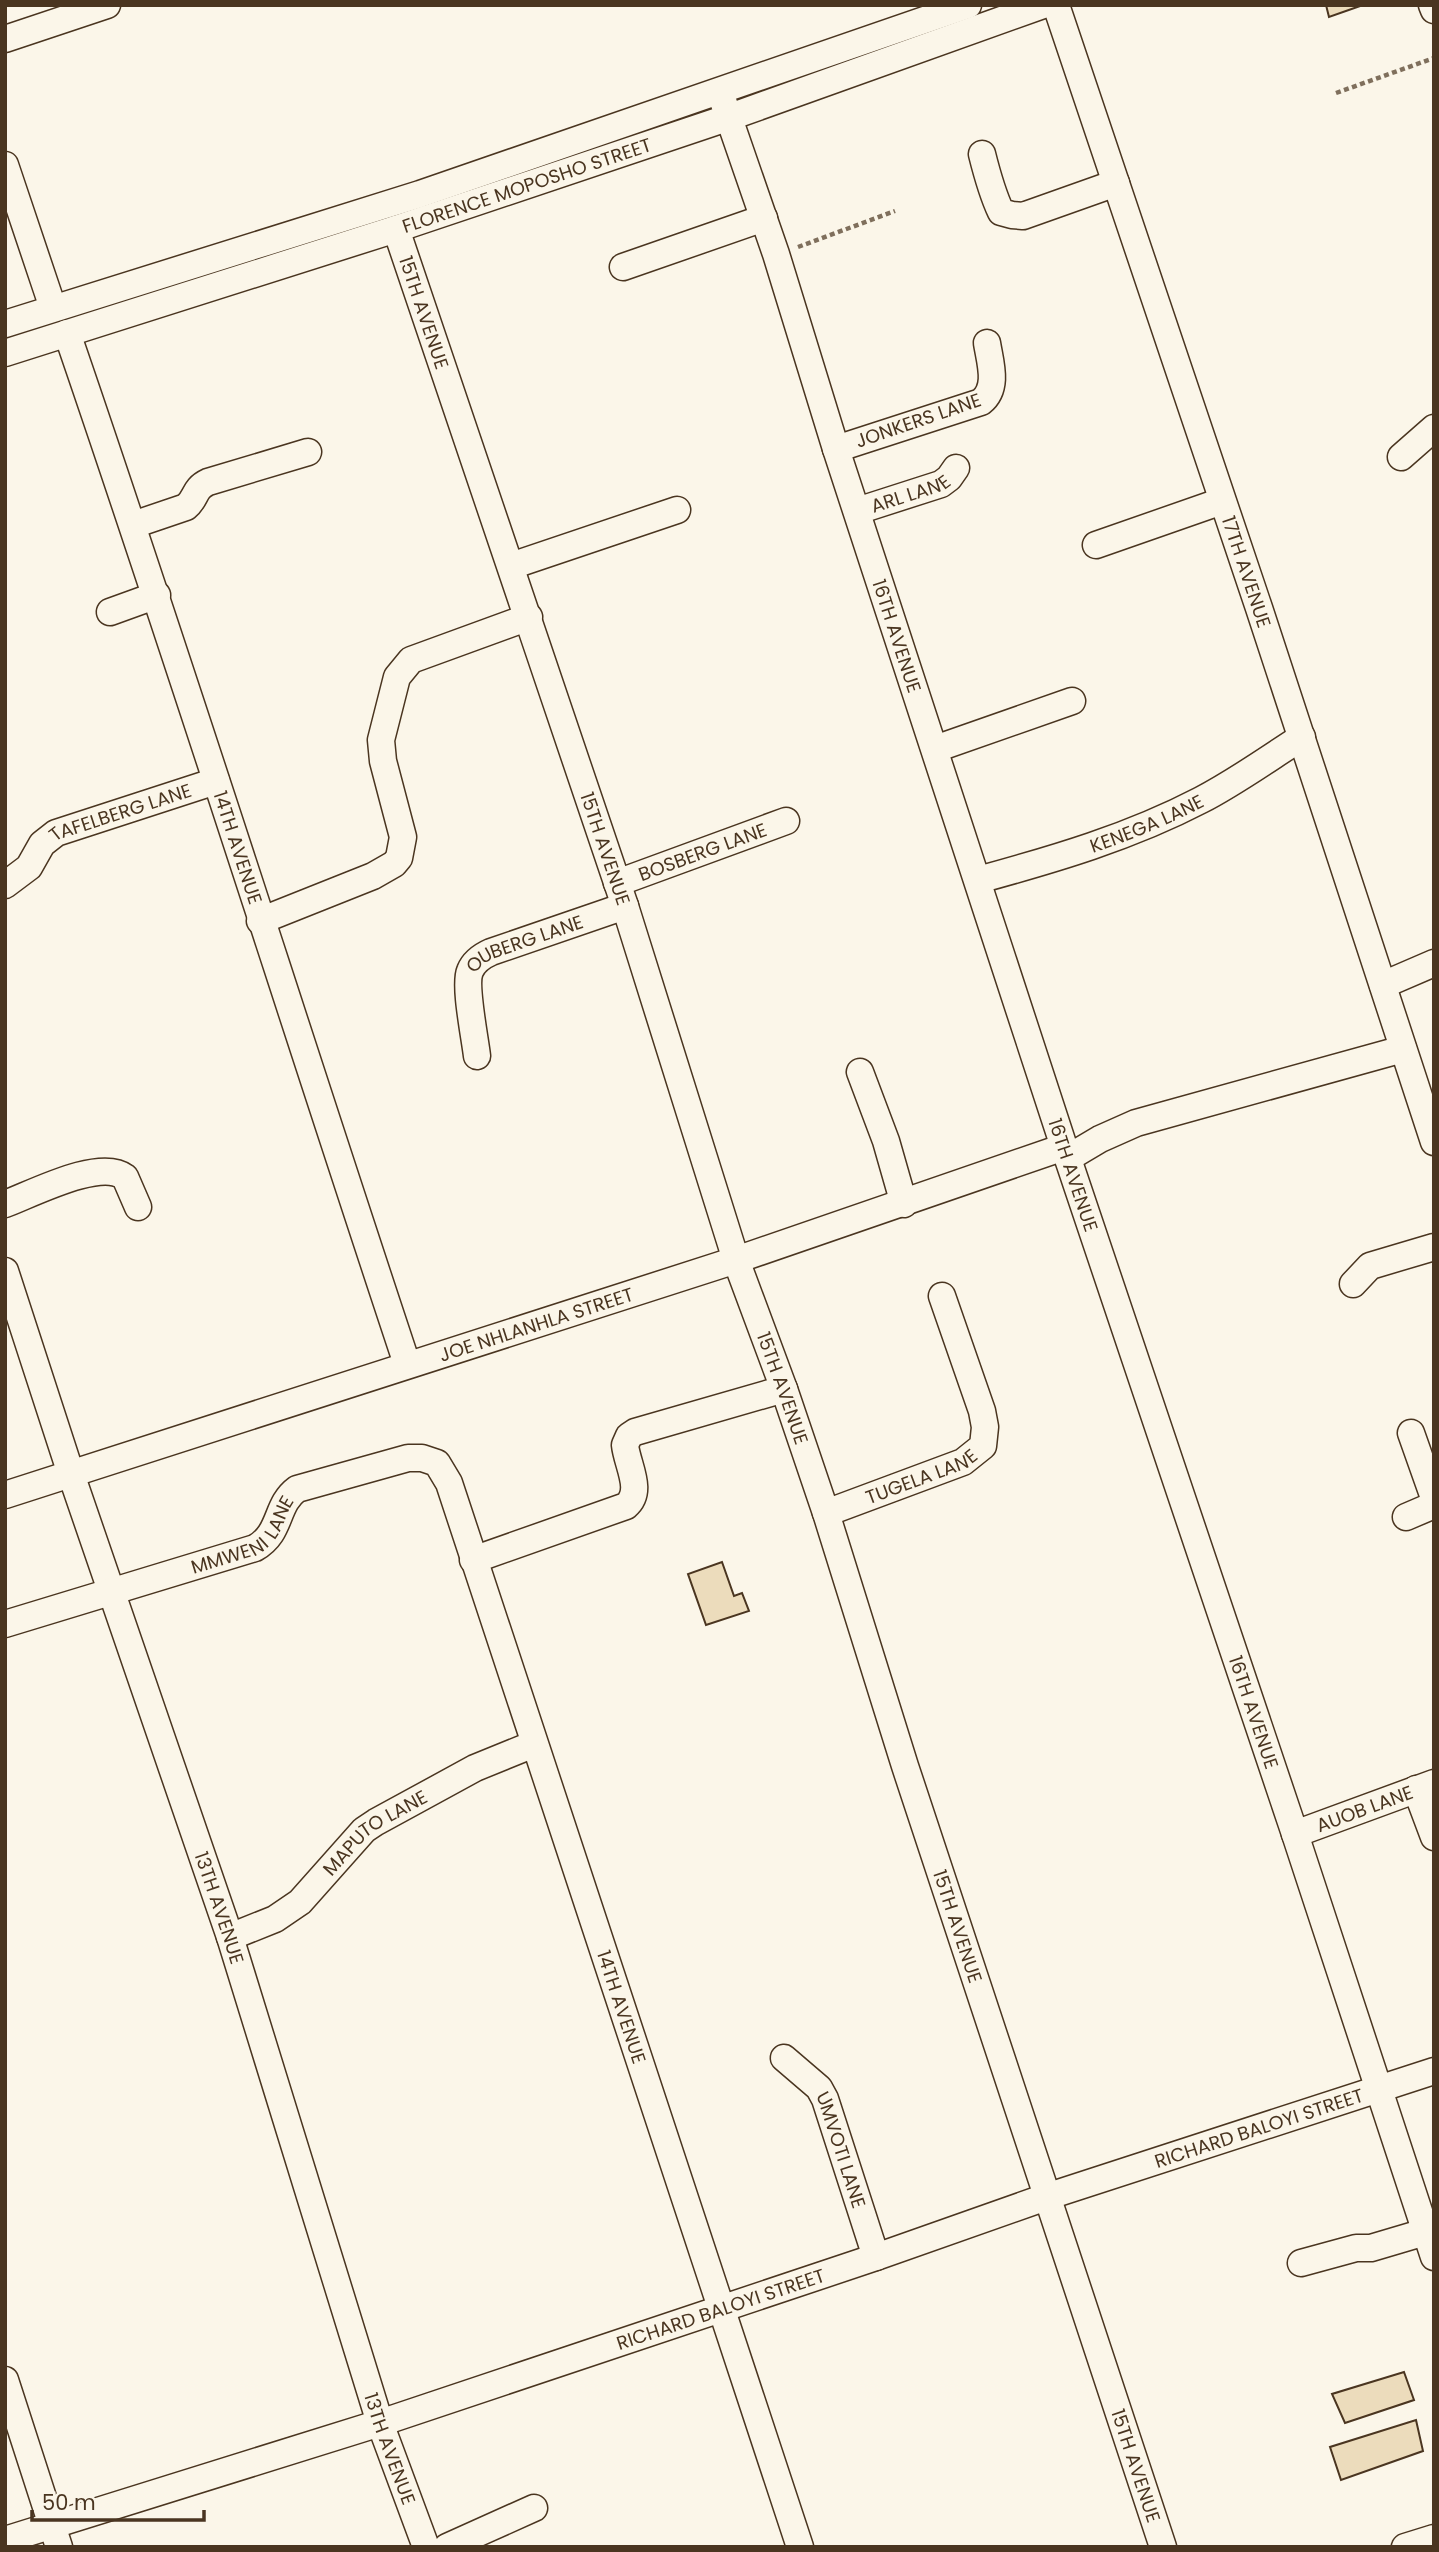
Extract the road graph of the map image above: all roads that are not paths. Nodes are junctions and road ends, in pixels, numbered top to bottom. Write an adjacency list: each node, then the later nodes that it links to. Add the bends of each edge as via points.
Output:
1 (107, 5): 5 (street)
2 (968, 5): 6 (street, FLORENCE MOPOSHO STREET)
3 (1044, 5): 7 (street, FLORENCE MOPOSHO STREET)
4 (1056, 5): 10 (street, 17TH AVENUE)
5 (5, 39)
6 (720, 92): 7 (street, 16TH AVENUE); 14 (street, FLORENCE MOPOSHO STREET, via 420,194)
7 (730, 117): 11 (street, 16TH AVENUE); 12 (street, FLORENCE MOPOSHO STREET)
8 (982, 154): 10 (street, via 1001,212 1012,215 1023,216)
9 (5, 165): 14 (street)
10 (1116, 183): 24 (street, 17TH AVENUE)
11 (764, 218): 13 (street); 20 (street, 16TH AVENUE)
12 (396, 229): 16 (street, FLORENCE MOPOSHO STREET); 29 (street, 15TH AVENUE)
13 (623, 267)
14 (53, 308): 15 (street, FLORENCE MOPOSHO STREET)
15 (5, 324)
16 (67, 333): 18 (street, FLORENCE MOPOSHO STREET); 27 (street, 14TH AVENUE)
17 (987, 343): 20 (street, JONKERS LANE, via 992,386 981,401)
18 (5, 353)
19 (1434, 428): 22 (street)
20 (836, 449): 26 (street, 16TH AVENUE)
21 (308, 452): 27 (street, via 208,482 197,488 186,507)
22 (1401, 457)
23 (956, 468): 26 (street, ARL LANE, via 941,484)
24 (1222, 501): 28 (street); 34 (street, 17TH AVENUE)
25 (677, 510): 29 (street)
26 (857, 511): 35 (street, 16TH AVENUE)
27 (133, 525): 30 (street, 14TH AVENUE)
28 (1096, 545)
29 (511, 566): 32 (street, 15TH AVENUE)
30 (157, 595): 31 (street); 36 (street, 14TH AVENUE)
31 (110, 612)
32 (529, 617): 40 (street, 15TH AVENUE); 41 (street, via 418,657 397,677 381,740 403,837 394,864)
33 (1072, 701): 35 (street)
34 (1302, 737): 38 (street, KENEGA LANE, via 1212,794 1149,825 1068,855); 43 (street, 17TH AVENUE)
35 (935, 750): 38 (street, 16TH AVENUE)
36 (216, 781): 39 (street, TAFELBERG LANE, via 57,833 46,840 29,867); 41 (street, 14TH AVENUE)
37 (786, 821): 40 (street, BOSBERG LANE)
38 (978, 880): 48 (street, 16TH AVENUE)
39 (5, 885)
40 (621, 894): 45 (street, OUBERG LANE, via 478,959 468,983); 53 (street, 15TH AVENUE)
41 (260, 921): 57 (street, 14TH AVENUE)
42 (1434, 963): 43 (street)
43 (1383, 985): 44 (street, 17TH AVENUE)
44 (1403, 1049): 47 (street, 17TH AVENUE); 48 (street, JOE NHLANHLA STREET, via 1136,1123)
45 (477, 1056)
46 (860, 1072): 50 (street)
47 (1434, 1142)
48 (1066, 1153): 50 (street, JOE NHLANHLA STREET); 72 (street, 16TH AVENUE)
49 (5, 1204): 51 (street, via 82,1175 109,1171 125,1177)
50 (904, 1204): 53 (street, JOE NHLANHLA STREET)
51 (138, 1207)
52 (1434, 1247): 55 (street, via 1370,1266)
53 (736, 1260): 57 (street, JOE NHLANHLA STREET); 58 (street, 15TH AVENUE)
54 (5, 1271): 61 (street, 13TH AVENUE)
55 (1353, 1284)
56 (942, 1296): 65 (street, TUGELA LANE, via 982,1411 983,1446 963,1462)
57 (407, 1364): 61 (street, JOE NHLANHLA STREET)
58 (784, 1389): 65 (street, 15TH AVENUE); 67 (street, via 635,1432 625,1445 635,1487 626,1506)
59 (1411, 1433): 63 (street)
60 (442, 1469): 67 (street, 14TH AVENUE); 68 (street, MMWENI LANE, via 431,1460 415,1457 301,1488 285,1502 265,1542 255,1548)
61 (71, 1474): 62 (street, JOE NHLANHLA STREET); 68 (street, 13TH AVENUE)
62 (5, 1495)
63 (1434, 1498)
64 (1434, 1505): 66 (street)
65 (825, 1513): 78 (street, 15TH AVENUE)
66 (1406, 1517)
67 (473, 1560): 70 (street, 14TH AVENUE)
68 (113, 1590): 69 (street, MMWENI LANE); 74 (street, 13TH AVENUE)
69 (5, 1624)
70 (534, 1744): 74 (street, MAPUTO LANE, via 475,1768 383,1817 364,1830 292,1909); 83 (street, 14TH AVENUE)
71 (1425, 1786): 72 (street, AUOB LANE); 73 (street)
72 (1295, 1834): 77 (street, 16TH AVENUE)
73 (1434, 1837)
74 (230, 1937): 85 (street, 13TH AVENUE)
75 (784, 2058): 80 (street, UMVOTI LANE, via 819,2088 825,2099)
76 (1434, 2071): 77 (street, RICHARD BALOYI STREET)
77 (1378, 2090): 78 (street, RICHARD BALOYI STREET); 79 (street, 16TH AVENUE)
78 (1049, 2196): 80 (street, RICHARD BALOYI STREET); 93 (street, 15TH AVENUE)
79 (1426, 2232): 81 (street, 16TH AVENUE); 82 (street)
80 (876, 2257): 83 (street, RICHARD BALOYI STREET)
81 (1434, 2257)
82 (1301, 2263)
83 (720, 2310): 85 (street, RICHARD BALOYI STREET); 92 (street, 14TH AVENUE)
84 (5, 2380): 87 (street)
85 (380, 2423): 87 (street, RICHARD BALOYI STREET); 90 (street, 13TH AVENUE)
86 (534, 2508): 91 (street)
87 (55, 2536): 89 (street, RICHARD BALOYI STREET)
88 (1434, 2538): 94 (street)
89 (5, 2540)
90 (426, 2547)
91 (447, 2547)
92 (800, 2547)
93 (1163, 2547)
94 (1405, 2547)

